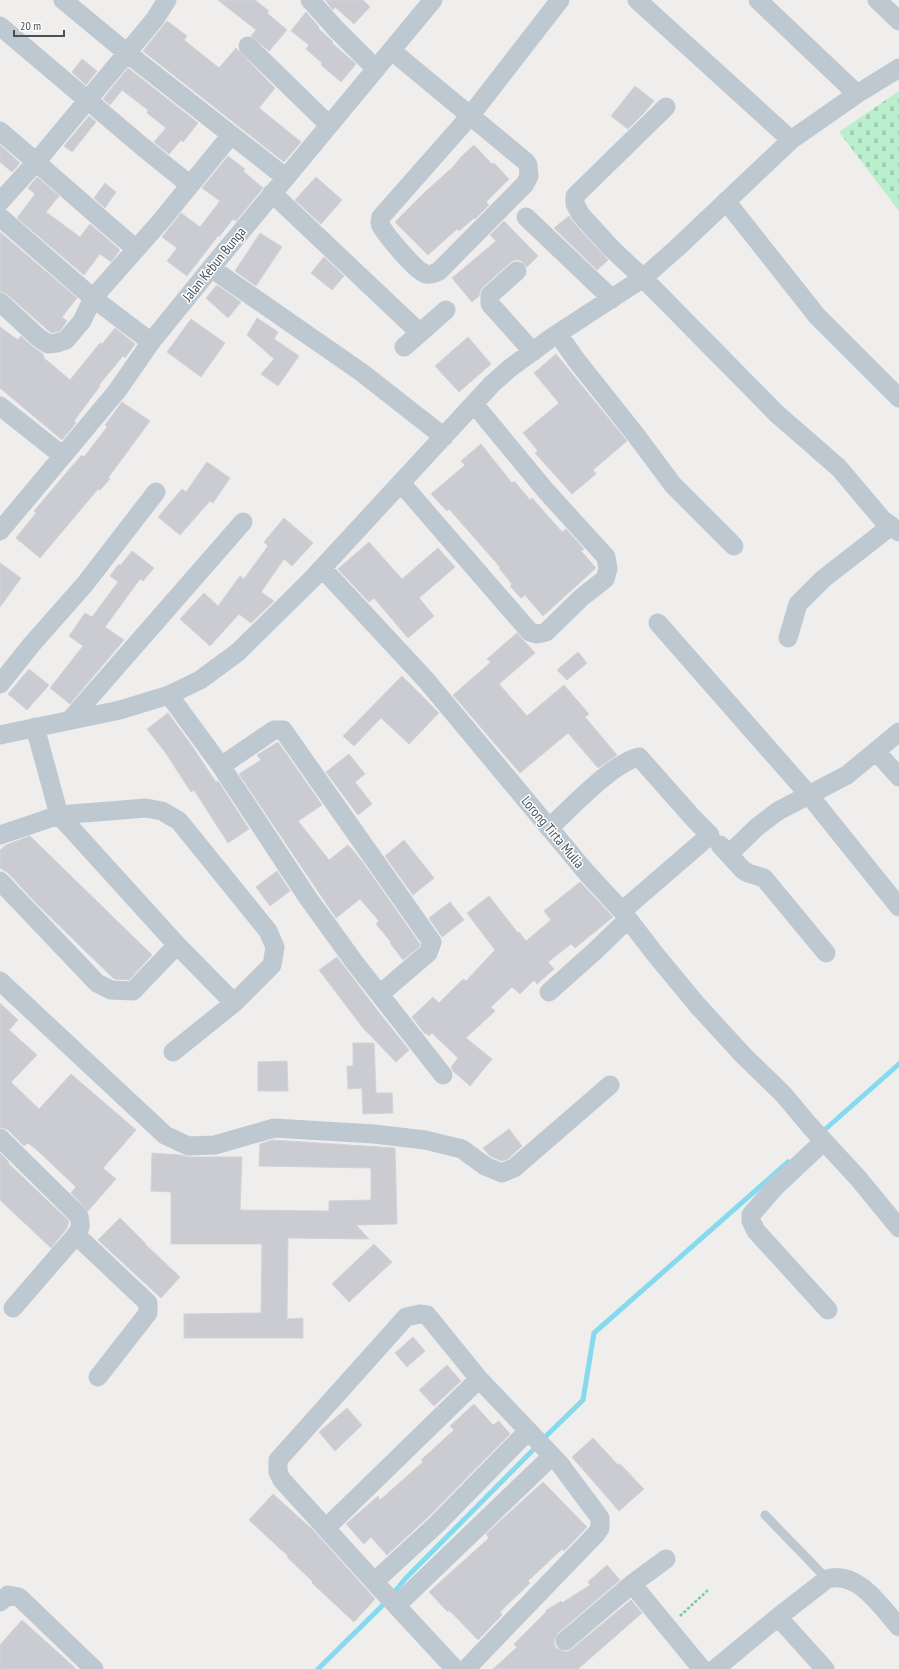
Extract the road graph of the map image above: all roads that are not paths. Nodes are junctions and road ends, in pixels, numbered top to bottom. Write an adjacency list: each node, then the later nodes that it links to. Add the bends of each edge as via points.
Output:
1 (63, 0): 13 (street)
2 (167, 0): 13 (street)
3 (310, 0): 15 (street)
4 (560, 0): 19 (street)
5 (637, 0): 23 (street)
6 (758, 0): 16 (street)
7 (877, 0): 9 (street)
8 (427, 2): 12 (street, Jalan Kebun Bunga)
9 (899, 21)
10 (0, 26): 17 (street)
11 (248, 46): 20 (street)
12 (392, 51): 15 (street, Jalan Kebun Bunga); 19 (street)
13 (127, 53): 17 (street); 22 (street)
14 (899, 68): 16 (street)
15 (376, 69): 20 (street, Jalan Kebun Bunga)
16 (857, 94): 23 (street)
17 (88, 99): 24 (street); 26 (street)
18 (666, 107): 35 (street, via 575,198 576,208 581,215)
19 (470, 116): 19 (street, via 525,161 529,170 528,180 439,271 432,274 424,273 401,251 381,226 381,217)
20 (329, 125): 25 (street, Jalan Kebun Bunga)
21 (0, 131): 24 (street)
22 (231, 135): 25 (street); 26 (street)
23 (791, 140): 28 (street)
24 (37, 161): 29 (street); 32 (street)
25 (285, 178): 27 (street, Jalan Kebun Bunga)
26 (190, 185): 32 (street)
27 (272, 193): 33 (street, Jalan Kebun Bunga); 40 (street)
28 (726, 201): 35 (street); 45 (street, via 818,316)
29 (0, 202)
30 (0, 217): 36 (street)
31 (526, 217): 37 (street)
32 (136, 249): 36 (street)
33 (211, 268): 42 (street, Jalan Kebun Bunga); 48 (street, via 361,372)
34 (517, 272): 44 (street, via 490,295 489,299 490,304)
35 (643, 278): 37 (street); 53 (street, via 776,414 839,468 882,519)
36 (94, 298): 38 (street, via 82,321 66,340 48,344); 42 (street)
37 (612, 299): 41 (street)
38 (0, 302)
39 (446, 310): 40 (street)
40 (420, 333): 43 (street)
41 (558, 334): 44 (street); 55 (street, via 673,485)
42 (151, 342): 49 (street, Jalan Kebun Bunga, via 117,391)
43 (404, 347)
44 (533, 352): 46 (street, via 510,368)
45 (899, 398)
46 (474, 404): 48 (street); 50 (street, via 546,491 606,557 608,569 605,579 546,632 530,632)
47 (0, 406): 49 (street)
48 (444, 437): 50 (street)
49 (63, 456): 54 (street, Jalan Kebun Bunga)
50 (401, 483): 56 (street)
51 (156, 492): 59 (street, via 85,584)
52 (243, 522): 61 (street)
53 (895, 529): 58 (street, via 823,578 798,604)
54 (0, 531)
55 (734, 546)
56 (322, 568): 60 (street, via 238,652 200,680); 70 (street, Lorong Tirta Mulia, via 426,680)
57 (658, 623): 68 (street)
58 (788, 638)
59 (0, 684)
60 (169, 695): 61 (street, via 120,710); 66 (street)
61 (70, 720): 62 (street)
62 (35, 727): 64 (street); 69 (street)
63 (899, 732): 65 (street)
64 (0, 735)
65 (876, 751): 67 (street); 68 (street, via 847,775)
66 (221, 766): 81 (street, via 308,898); 81 (street, via 274,730 283,730 432,942 428,952)
67 (899, 776)
68 (809, 795): 73 (street, via 778,811); 75 (street)
69 (59, 815): 71 (street); 77 (street); 82 (street, via 146,808 162,811 179,821 268,931 275,947 272,964)
70 (549, 828): 72 (street, via 599,782 621,765 639,757); 76 (street, Lorong Tirta Mulia)
71 (0, 835)
72 (710, 835): 73 (street); 76 (street)
73 (729, 854): 78 (street, via 748,873 764,878)
74 (0, 881): 77 (street, via 97,983 111,990 133,991)
75 (899, 907)
76 (625, 915): 80 (street, via 595,951); 87 (street, Lorong Tirta Mulia, via 698,1006 784,1095)
77 (177, 945): 82 (street)
78 (826, 953)
79 (0, 980): 85 (street, via 165,1135 188,1146 215,1145 274,1128 374,1134 425,1140 462,1149 486,1166 502,1173 514,1168)
80 (549, 992)
81 (380, 994): 84 (street)
82 (234, 1003): 83 (street)
83 (173, 1052)
84 (443, 1075)
85 (610, 1085)
86 (0, 1138): 89 (street, via 80,1216 81,1228)
87 (823, 1140): 88 (street, Lorong Tirta Mulia); 91 (street, via 775,1187 751,1215 751,1221 756,1231)
88 (899, 1228)
89 (76, 1235): 90 (street); 92 (street, via 148,1302 149,1308 148,1313)
90 (13, 1308)
91 (828, 1310)
92 (98, 1377)
93 (479, 1379): 94 (street); 97 (street); 97 (street, via 427,1315 406,1317 278,1460 278,1472 282,1480)
94 (530, 1433): 95 (street); 101 (street)
95 (549, 1453): 103 (street); 109 (street, via 600,1518 600,1528)
96 (765, 1515): 99 (lane)
97 (326, 1528): 101 (street)
98 (666, 1559): 100 (street)
99 (827, 1579): 104 (street); 105 (street, via 848,1579 865,1590)
100 (632, 1584): 106 (street); 110 (street)
101 (376, 1585): 103 (street)
102 (0, 1602): 107 (street, via 8,1595 19,1597)
103 (396, 1604): 108 (street)
104 (778, 1617): 111 (street); 112 (street)
105 (899, 1627)
106 (565, 1641)
107 (94, 1669)
108 (455, 1669)
109 (466, 1669)
110 (702, 1669)
111 (715, 1669)
112 (825, 1669)

